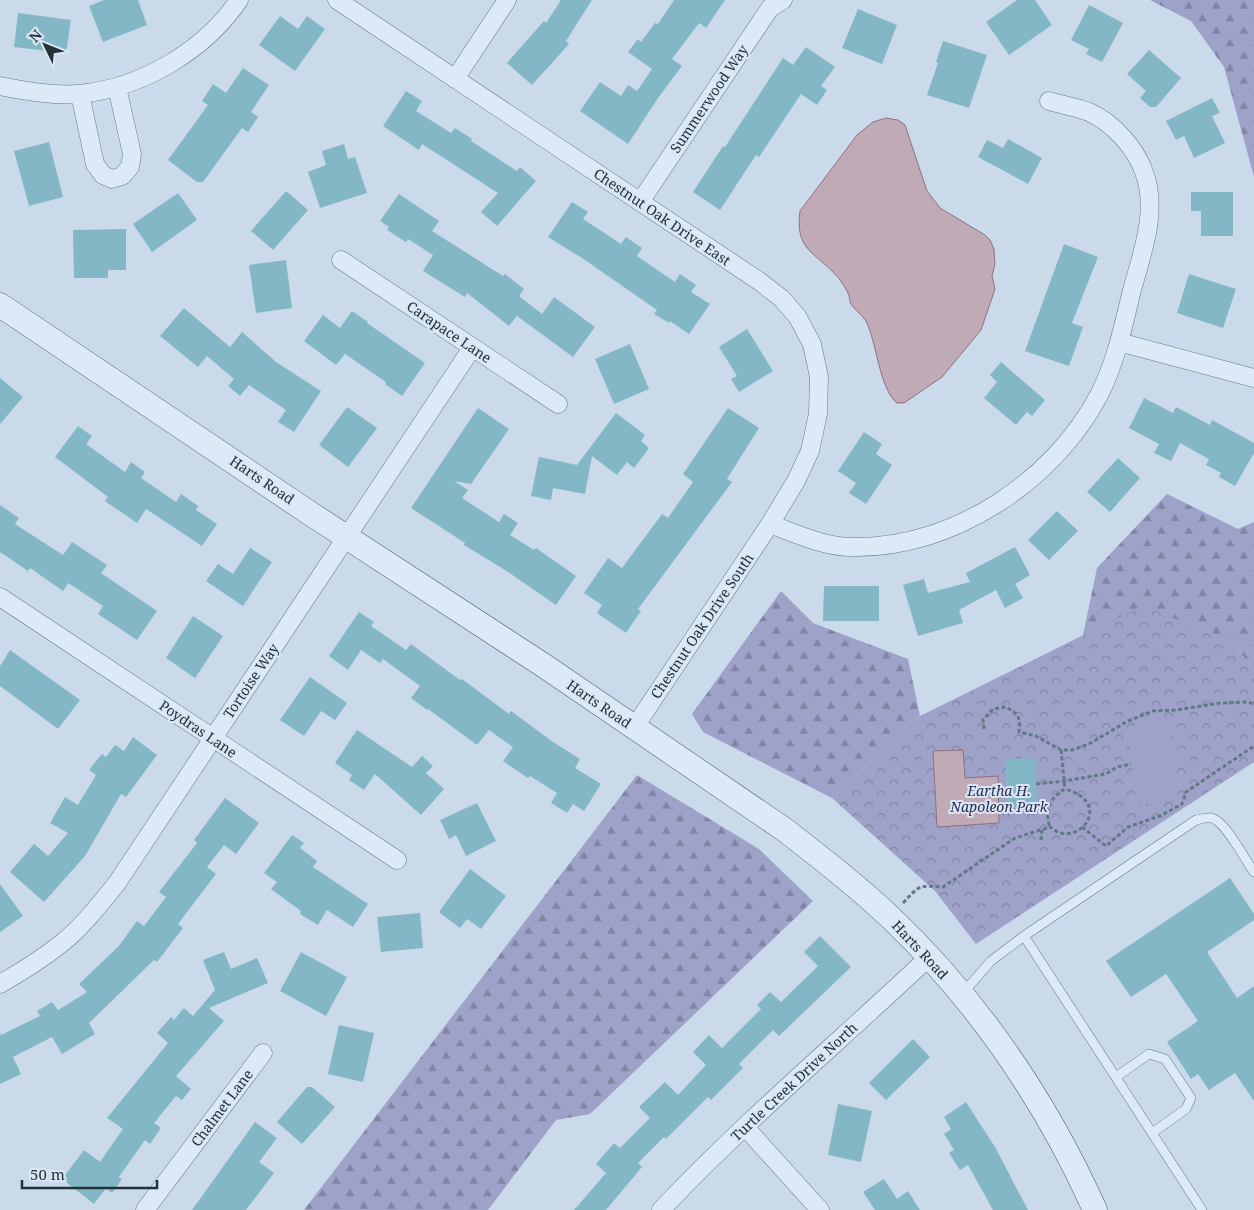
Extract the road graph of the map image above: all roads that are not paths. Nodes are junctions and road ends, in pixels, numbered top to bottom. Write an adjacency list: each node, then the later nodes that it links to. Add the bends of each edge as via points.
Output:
1 (239, 0): 7 (street, via 212,32 185,54 152,74)
2 (337, 0): 5 (street, Chestnut Oak Drive East)
3 (507, 0): 5 (street)
4 (783, 0): 10 (street, Summerwood Way, via 770,8)
5 (455, 79): 10 (street, Chestnut Oak Drive East)
6 (0, 86): 8 (street)
7 (117, 87): 8 (street); 8 (street, via 132,154 130,166 122,176 112,179 103,175 95,164)
8 (80, 94)
9 (1049, 101): 13 (street, via 1089,112 1112,127 1131,146 1144,172 1150,200 1148,228)
10 (640, 202): 17 (street, Chestnut Oak Drive East, via 781,298 797,316 812,344 819,377 818,414 810,451)
11 (341, 260): 14 (street, Carapace Lane)
12 (0, 305): 18 (street, Harts Road)
13 (1119, 342): 15 (street); 17 (street, via 1099,394 1076,430 1051,460 1022,486 982,512 923,537 853,547 823,544)
14 (472, 348): 16 (street, Carapace Lane); 18 (street, Tortoise Way)
15 (1254, 378)
16 (558, 404)
17 (770, 524): 20 (street, Chestnut Oak Drive South)
18 (348, 537): 20 (street, Harts Road); 21 (street, Tortoise Way)
19 (0, 597): 21 (street, Poydras Lane)
20 (634, 728): 25 (street, Harts Road, via 800,841 890,917)
21 (212, 738): 22 (street, Poydras Lane); 26 (street, Tortoise Way, via 117,883 90,916 35,964)
22 (397, 860)
23 (1254, 872): 24 (lane, via 1219,823 1212,818 1196,820)
24 (1024, 936): 27 (lane, via 991,961); 29 (lane)
25 (929, 957): 27 (street, Harts Road); 30 (street, Turtle Creek Drive North)
26 (0, 984)
27 (961, 995): 35 (street, Harts Road, via 1013,1063 1043,1109)
28 (263, 1053): 32 (street, Chalmet Lane)
29 (1116, 1077): 31 (lane); 31 (lane, via 1150,1054 1165,1058 1191,1098 1186,1110)
30 (745, 1127): 33 (street, Turtle Creek Drive North); 34 (street)
31 (1152, 1133): 36 (lane)
32 (146, 1210)
33 (661, 1210)
34 (820, 1210)
35 (1095, 1210)
36 (1202, 1210)

